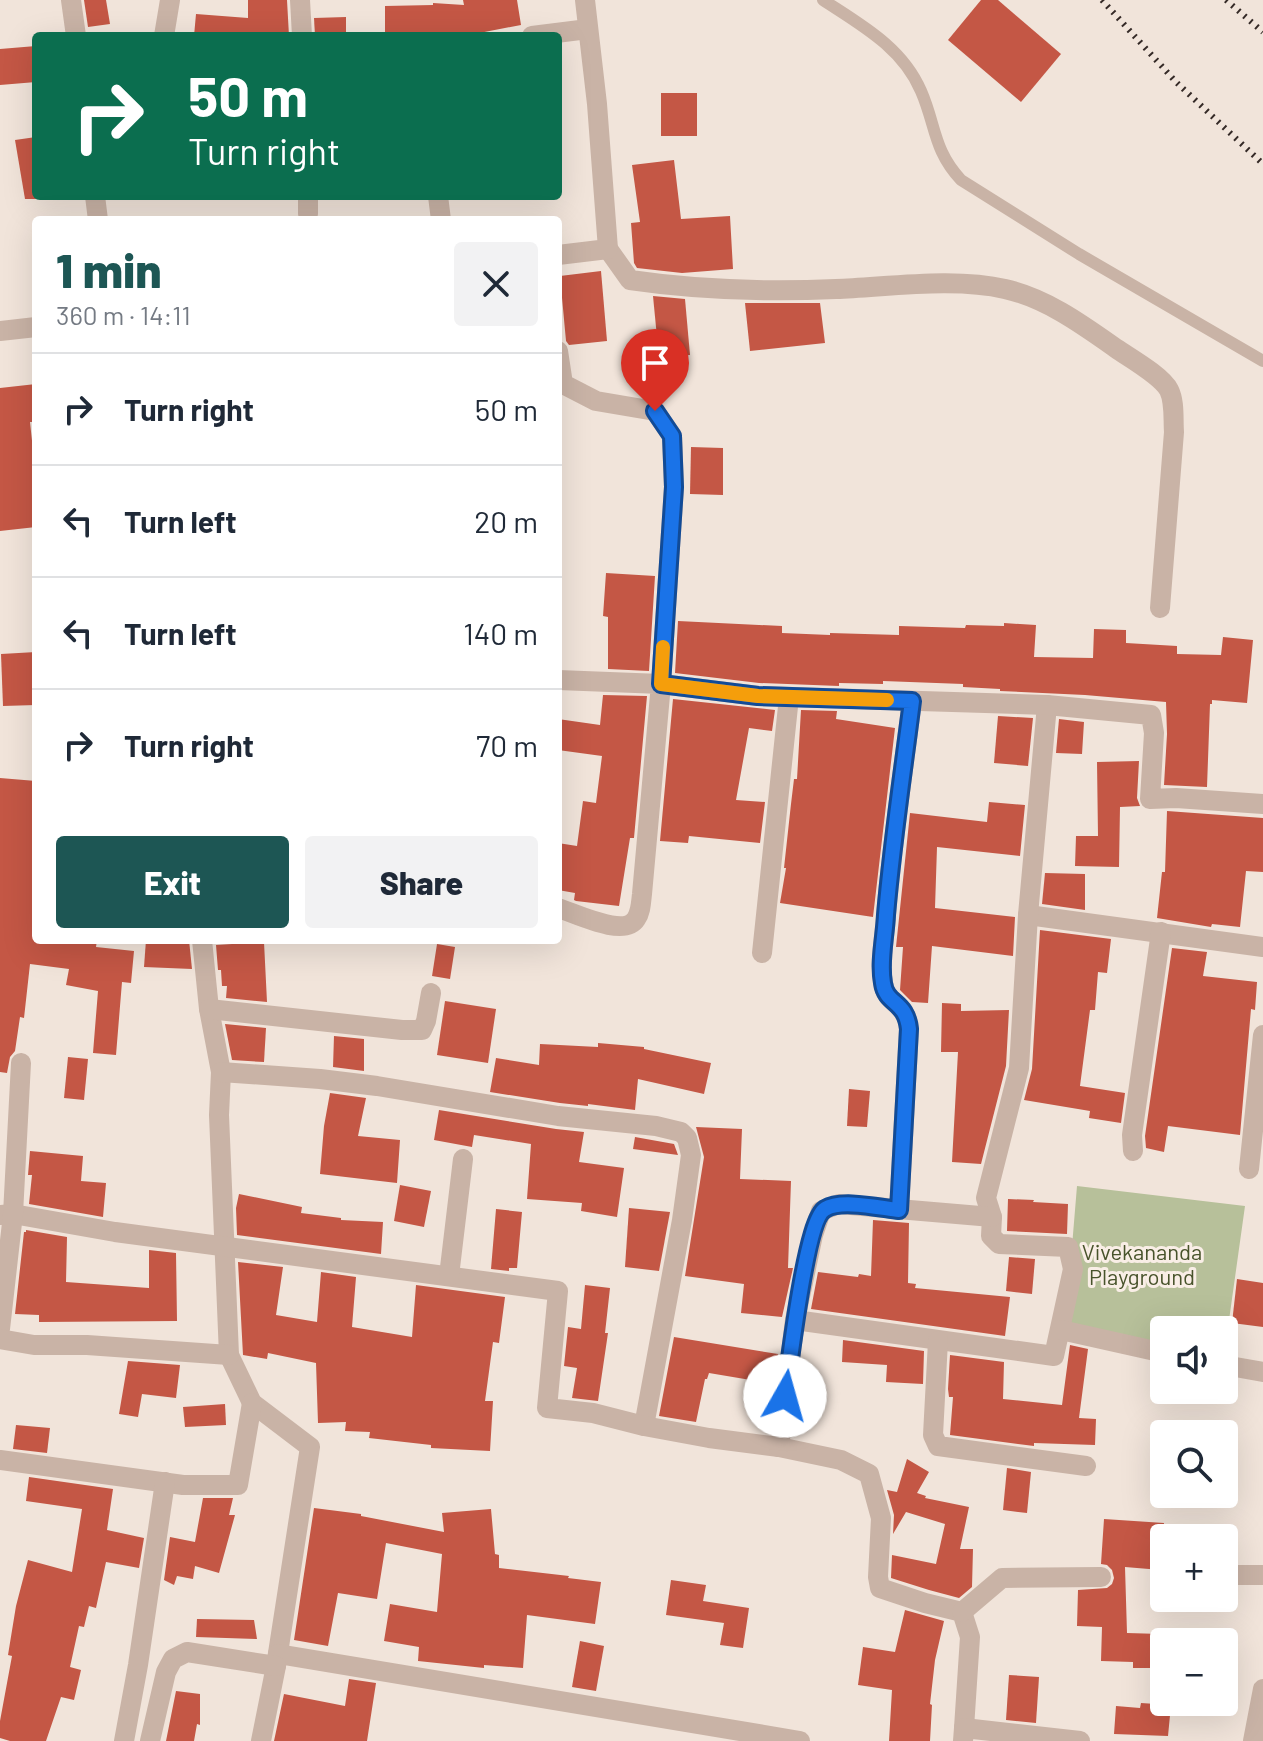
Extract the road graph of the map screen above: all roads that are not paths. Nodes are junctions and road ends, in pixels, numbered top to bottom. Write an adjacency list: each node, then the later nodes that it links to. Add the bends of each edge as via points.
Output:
1 (71, 0): 7 (street)
2 (170, 0): 8 (street)
3 (300, 0): 9 (street)
4 (585, 0): 6 (street)
5 (823, 0): 15 (lane, via 872,32 909,67 939,148 961,180)
6 (588, 29): 10 (street); 11 (street)
7 (75, 32)
8 (165, 32)
9 (302, 32)
10 (562, 32)
11 (608, 249): 12 (street); 17 (street, via 630,280 679,287 801,290 962,283 1003,288 1061,312 1099,336 1150,372 1168,389 1172,403)
12 (562, 255)
13 (32, 327): 14 (street)
14 (0, 331)
15 (1263, 361)
16 (562, 377): 19 (street, via 563,384 596,401 655,411 672,436 674,487)
17 (1160, 608)
18 (562, 680): 19 (street)
19 (661, 684): 20 (street); 24 (street, via 636,919 630,925 612,926)
20 (789, 697): 21 (street); 29 (street)
21 (912, 701): 22 (street); 38 (street, via 882,969 886,995 904,1010 909,1029)
22 (1047, 705): 23 (street, via 1151,715 1150,799); 25 (street)
23 (1263, 804)
24 (562, 909)
25 (1028, 915): 26 (street); 40 (street, via 1019,1068 986,1198)
26 (1161, 932): 28 (street); 35 (street)
27 (202, 944): 31 (street)
28 (1263, 947)
29 (762, 953)
30 (431, 993): 31 (street, via 422,1030)
31 (209, 1009): 34 (street)
32 (1263, 1035): 37 (street)
33 (21, 1063): 39 (street)
34 (221, 1072): 41 (street); 53 (street, via 377,1086 681,1132 691,1155)
35 (1133, 1151)
36 (463, 1159): 42 (street)
37 (1249, 1169)
38 (899, 1210): 40 (street); 43 (street, via 839,1204 821,1211)
39 (7, 1214): 41 (street); 44 (street)
40 (992, 1217): 45 (street, via 991,1236 999,1244 1068,1247 1073,1269)
41 (223, 1247): 42 (street); 49 (street)
42 (449, 1276): 53 (street, via 558,1291 547,1408)
43 (795, 1320): 47 (street); 54 (street)
44 (0, 1329)
45 (1061, 1330): 47 (street, via 1054,1356); 48 (street)
46 (0, 1339): 49 (street)
47 (938, 1341): 56 (street, via 933,1435 938,1446)
48 (1150, 1350)
49 (229, 1355): 52 (street)
50 (1238, 1368): 51 (street)
51 (1263, 1372)
52 (252, 1403): 57 (street, via 238,1485); 62 (street, via 310,1447)
53 (644, 1426): 54 (street)
54 (779, 1447): 61 (street, via 841,1460 869,1474 881,1518 880,1588)
55 (0, 1460): 57 (street)
56 (1086, 1466)
57 (165, 1482): 66 (street)
58 (1238, 1575): 59 (street)
59 (1263, 1575)
60 (1101, 1577): 61 (street, via 1002,1578)
61 (962, 1612): 64 (street, via 970,1637)
62 (277, 1660): 67 (street, via 187,1652 173,1659); 68 (street); 69 (street)
63 (1263, 1689): 65 (street)
64 (963, 1734): 70 (street)
65 (1257, 1734)
66 (124, 1741)
67 (150, 1741)
68 (261, 1741)
69 (800, 1741)
70 (1071, 1741)

